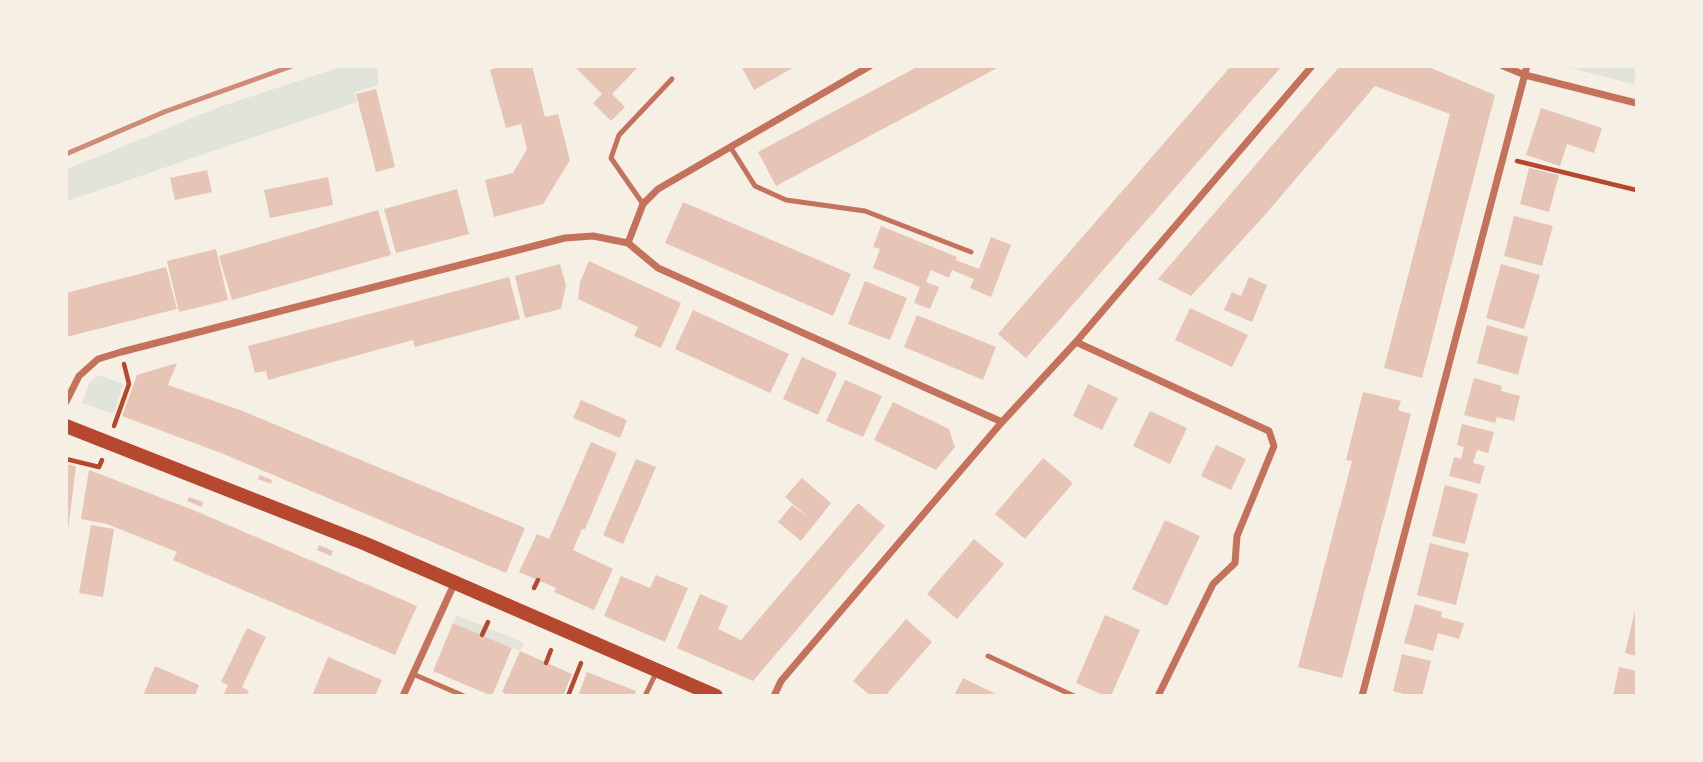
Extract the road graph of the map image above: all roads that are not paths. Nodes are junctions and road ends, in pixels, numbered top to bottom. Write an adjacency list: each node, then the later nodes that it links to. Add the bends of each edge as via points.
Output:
1 (870, 66): 7 (street)
2 (1312, 66): 11 (street)
3 (1503, 66): 4 (street)
4 (1526, 71): 6 (street); 26 (street)
5 (672, 79): 8 (lane, via 619,135 611,158)
6 (1636, 103)
7 (731, 148): 8 (street, via 658,189); 10 (lane, via 755,186 786,200 865,211)
8 (643, 204): 9 (street)
9 (628, 243): 12 (street, via 593,236 565,238 121,352 98,359 79,376); 13 (street, via 659,268)
10 (971, 252)
11 (1076, 342): 13 (street); 25 (street, via 1269,430 1274,446 1237,536 1235,563 1213,584)
12 (66, 402)
13 (1002, 422): 23 (street, via 781,681)
14 (66, 426): 15 (main road)
15 (455, 581): 17 (main road); 18 (street)
16 (988, 656): 24 (lane)
17 (658, 670): 21 (lane); 22 (main road)
18 (413, 674): 19 (street); 20 (lane)
19 (403, 695)
20 (464, 695)
21 (645, 695)
22 (716, 695)
23 (774, 695)
24 (1074, 695)
25 (1158, 695)
26 (1362, 695)

